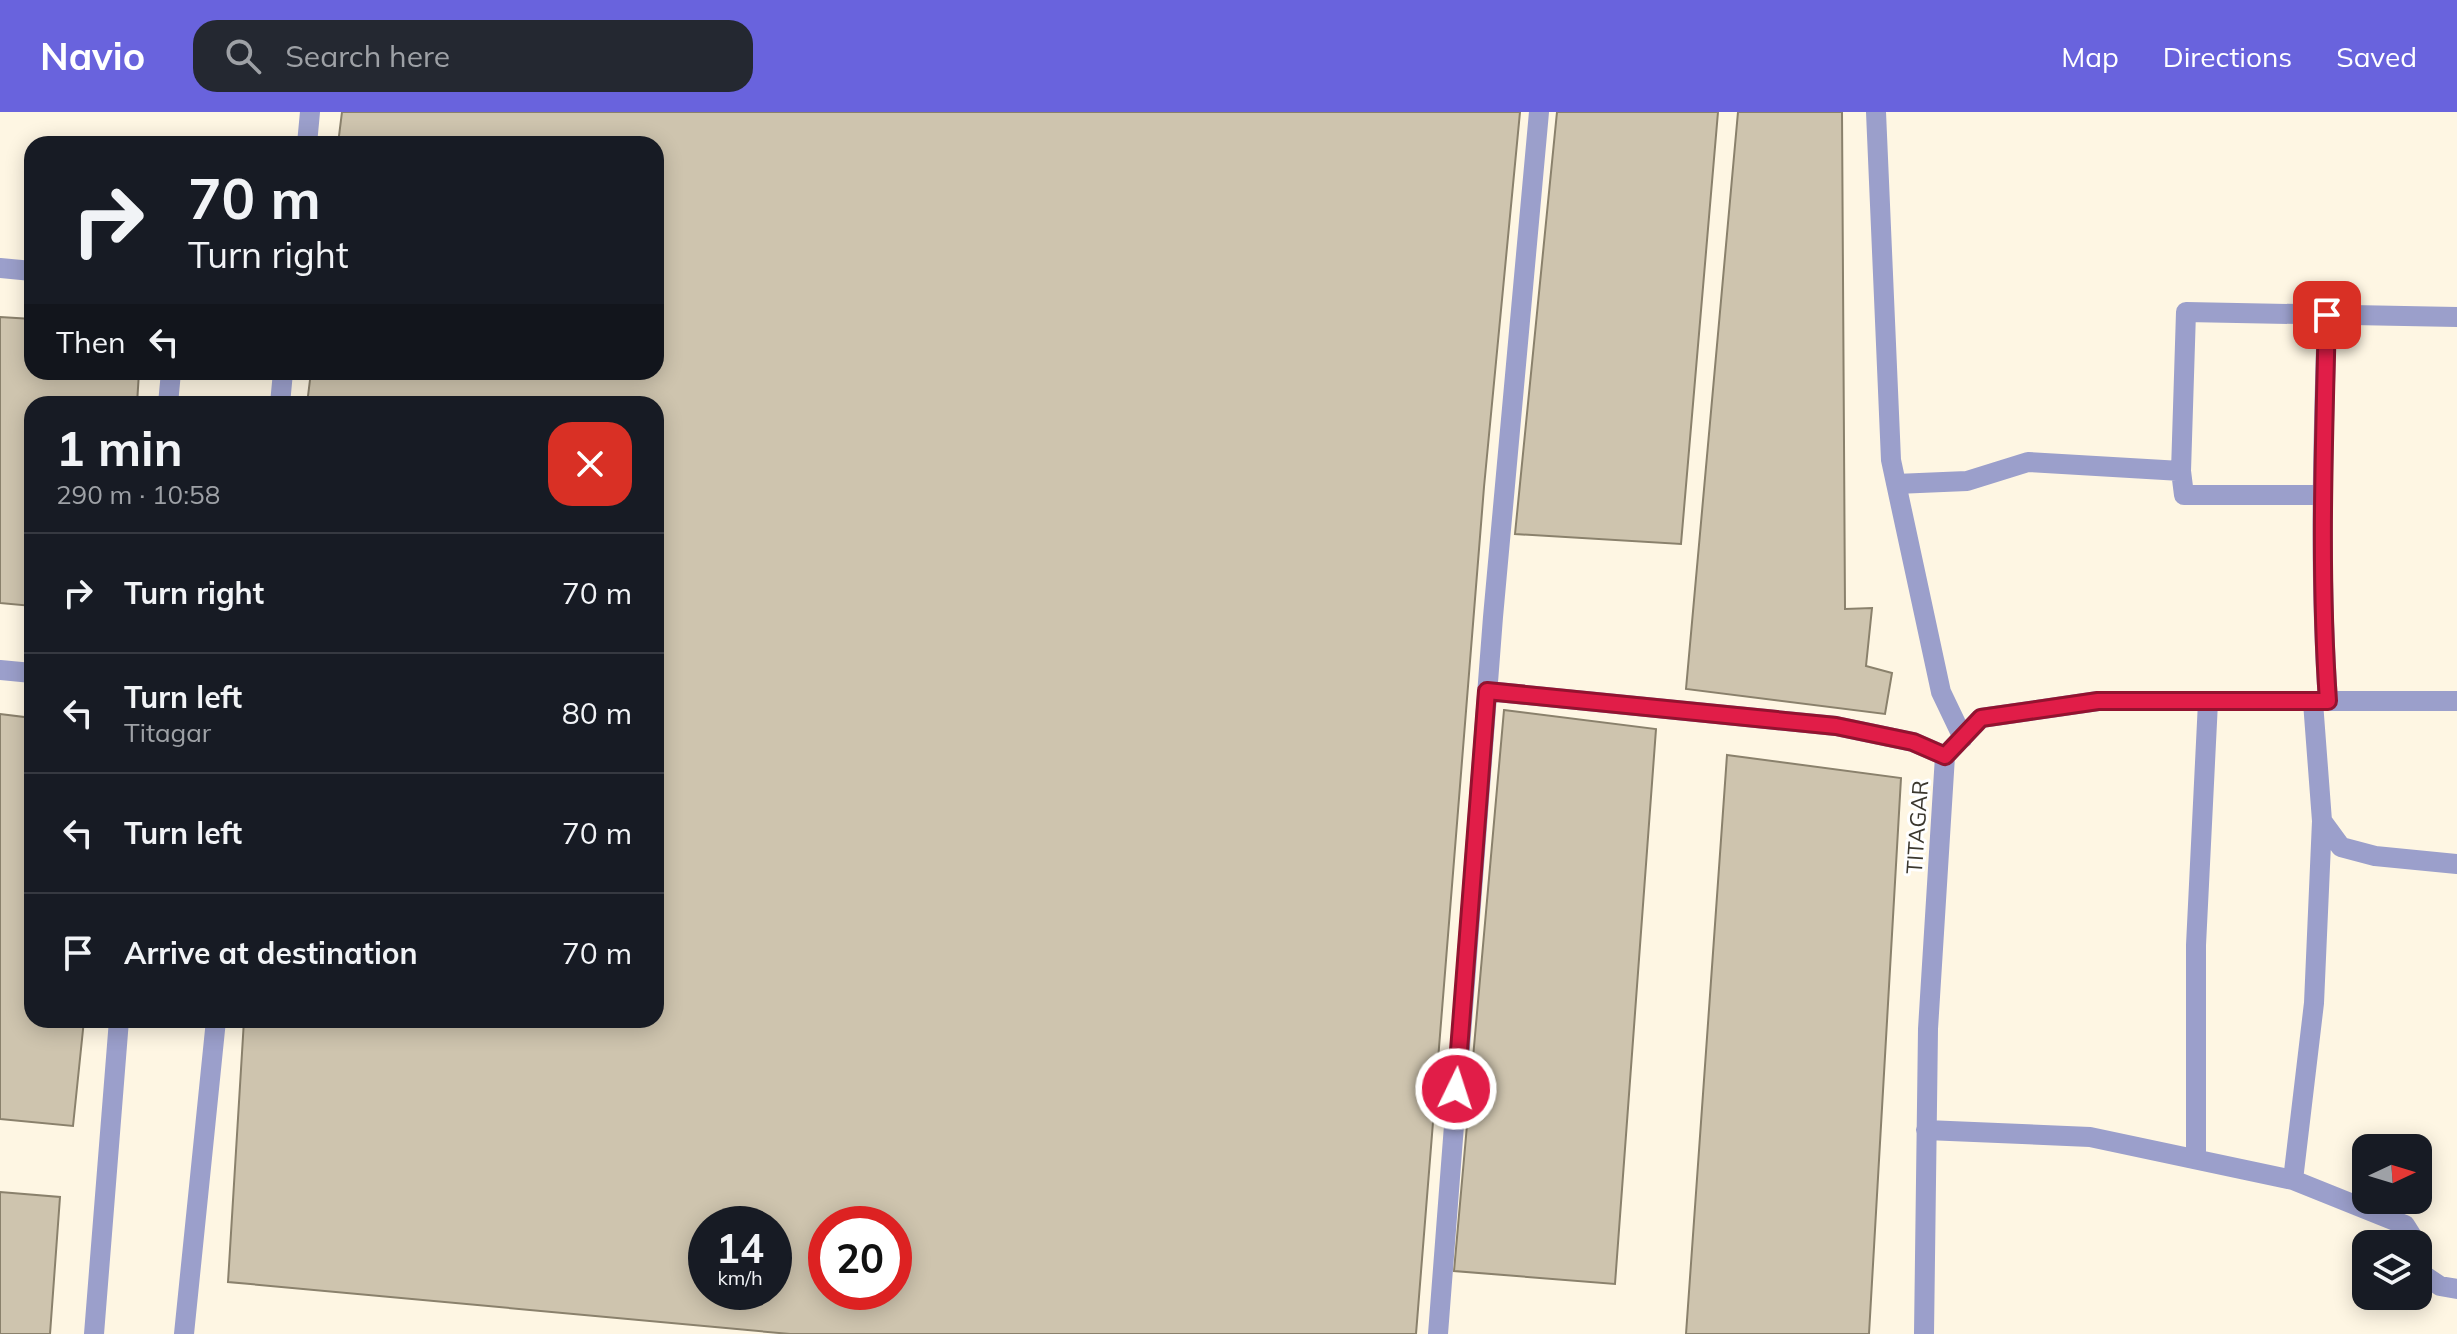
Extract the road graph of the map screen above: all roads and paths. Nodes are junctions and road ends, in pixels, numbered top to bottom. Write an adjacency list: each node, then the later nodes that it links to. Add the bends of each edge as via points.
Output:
1 (310, 112): 4 (street)
2 (1539, 112): 14 (street)
3 (1876, 112): 10 (street)
4 (308, 136)
5 (0, 268): 6 (street)
6 (24, 270)
7 (2327, 315): 8 (street); 9 (street, via 2186,312); 11 (street)
8 (2457, 317)
9 (2181, 471): 10 (street, via 2028,462 1967,481); 11 (street, via 2184,495)
10 (1896, 484): 18 (street, via 1941,692)
11 (2322, 495): 15 (street)
12 (0, 670): 13 (street)
13 (24, 672)
14 (1487, 691): 19 (street, via 1836,726 1913,742); 32 (street)
15 (2321, 701): 16 (street, TITAGAR); 17 (street, TITAGAR); 20 (street)
16 (2457, 701)
17 (2208, 702): 18 (street, TITAGAR, via 2098,701 1981,718); 25 (street, via 2196,945)
18 (1963, 738): 19 (street, TITAGAR)
19 (1945, 756): 24 (street, TITAGAR)
20 (2322, 821): 21 (street, via 2341,847); 26 (street, via 2314,1003)
21 (2457, 864)
22 (118, 1028): 30 (street)
23 (215, 1028): 31 (street)
24 (1926, 1130): 25 (street, via 2090,1137); 33 (street, TITAGAR)
25 (2196, 1159): 26 (street)
26 (2293, 1180): 27 (street)
27 (2408, 1230)
28 (2432, 1281): 29 (street)
29 (2457, 1289)
30 (94, 1334)
31 (184, 1334)
32 (1438, 1334)
33 (1924, 1334)

